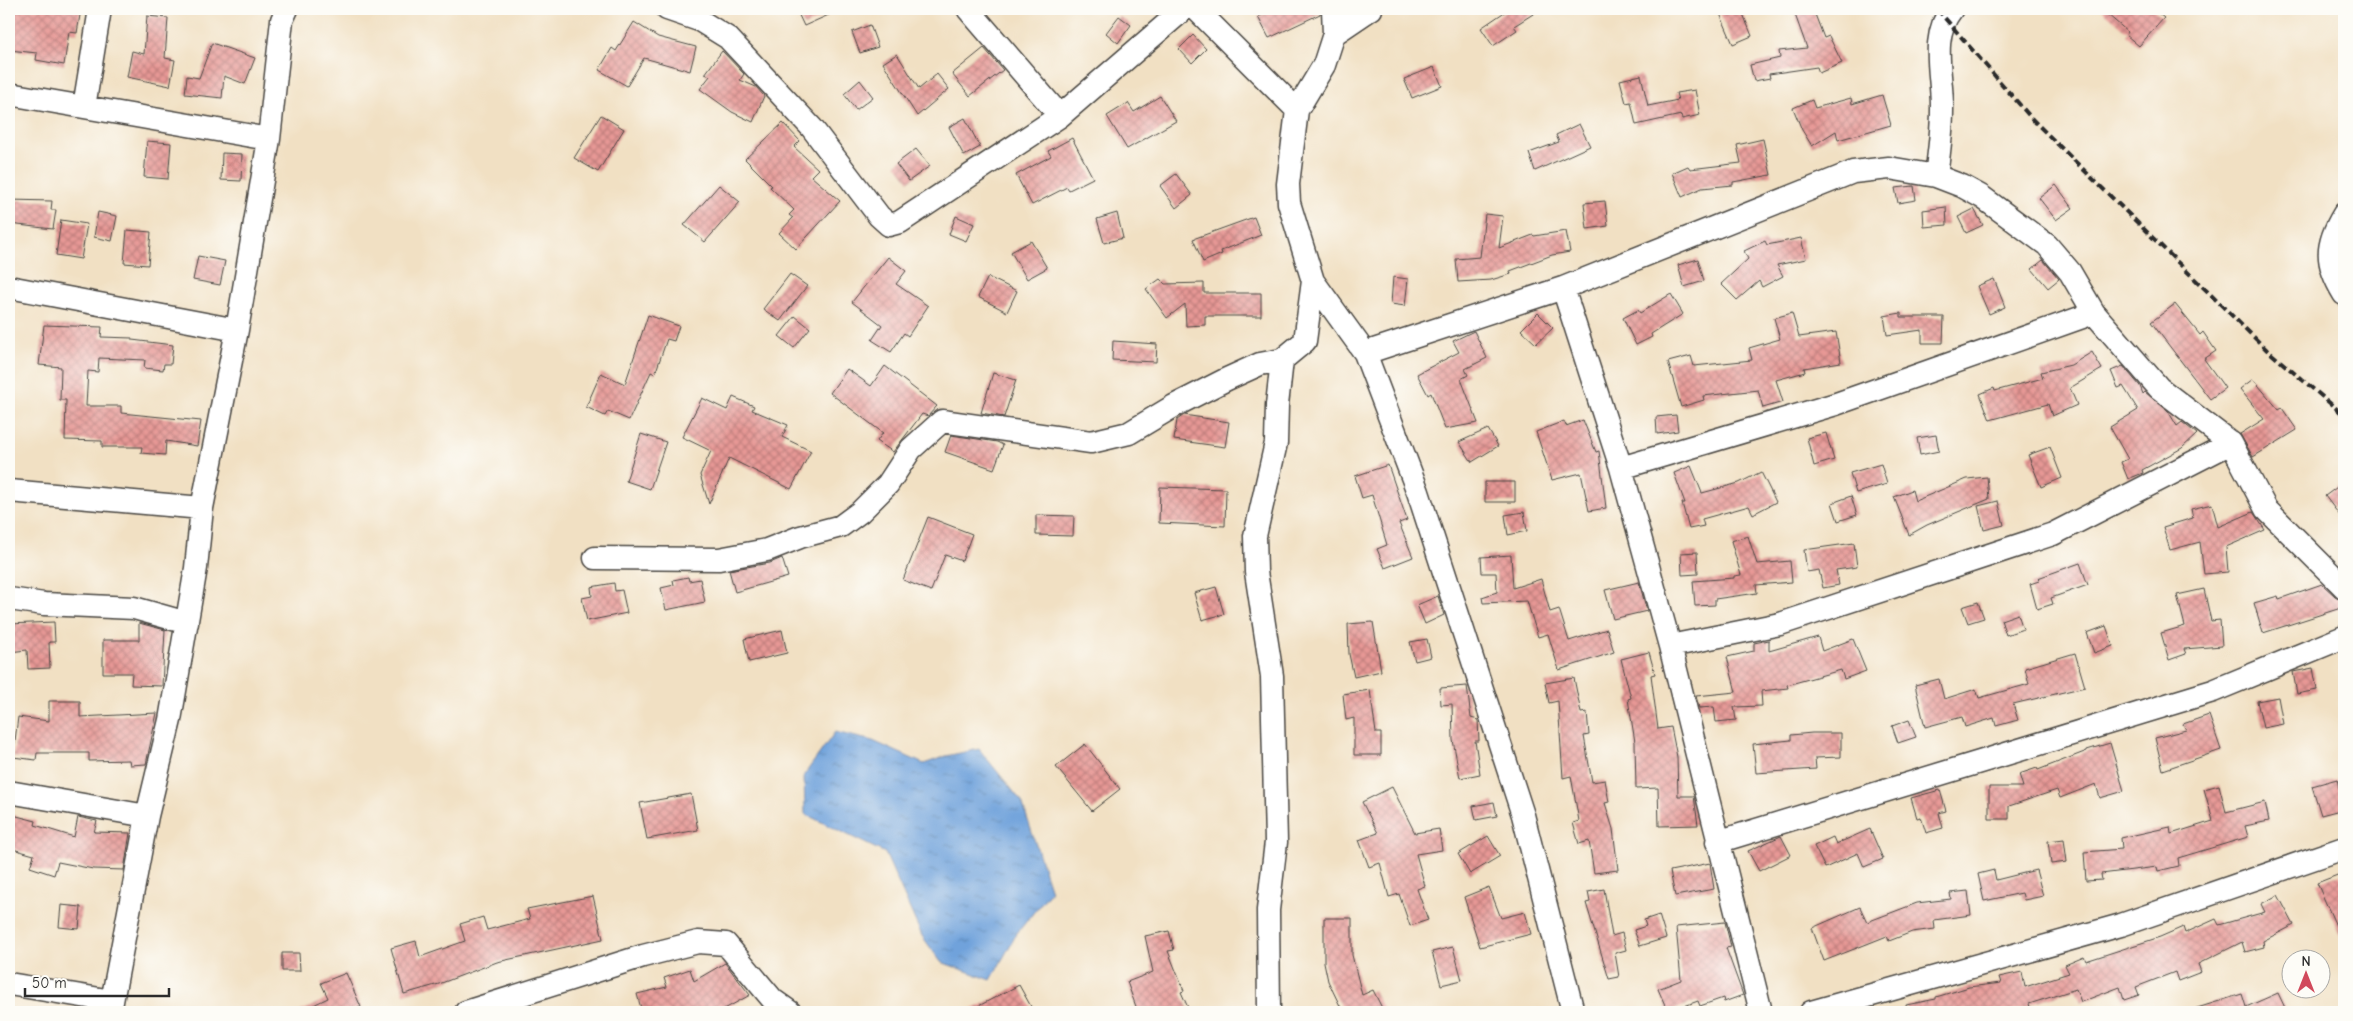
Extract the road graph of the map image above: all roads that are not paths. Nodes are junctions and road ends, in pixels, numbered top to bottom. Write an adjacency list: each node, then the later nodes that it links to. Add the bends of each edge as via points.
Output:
1 (100, 9): 12 (street)
2 (287, 9): 15 (street, via 282,20)
3 (667, 9): 14 (street, via 699,20 728,38 812,128 879,216 889,224 900,222)
4 (968, 9): 14 (street)
5 (1184, 9): 14 (street)
6 (1196, 9): 13 (street)
7 (1333, 9): 10 (street)
8 (1371, 9): 10 (street)
9 (1952, 9): 16 (street, via 1944,18 1938,61 1942,108)
10 (1334, 34): 13 (street, via 1324,65)
11 (9, 94): 12 (street)
12 (84, 107): 15 (street)
13 (1296, 110): 18 (street, via 1289,203)
14 (1060, 116)
15 (269, 138): 23 (street)
16 (1936, 176): 20 (street, via 1890,168 1853,172); 22 (street, via 1982,197 2047,245 2070,272)
17 (2344, 214): 21 (street, via 2333,231 2329,249 2330,265)
18 (1313, 281): 24 (street); 25 (street, via 1305,341)
19 (9, 287): 23 (street)
20 (1563, 288): 24 (street); 27 (street)
21 (2344, 294)
22 (2094, 314): 26 (street, via 2159,388); 27 (street, via 1836,404)
23 (237, 330): 29 (street)
24 (1365, 353): 45 (street, via 1418,492 1523,815)
25 (1282, 360): 30 (street, via 1260,364 1227,379 1129,433 1091,442 942,421 911,449 888,484 854,517 841,526 767,550 719,559); 44 (street, via 1276,443 1255,536 1256,572 1272,676 1276,842 1268,910)
26 (2231, 443): 31 (street, via 2266,509); 35 (street, via 2053,534 1780,624)
27 (1621, 468): 35 (street)
28 (9, 491): 29 (street)
29 (202, 508): 33 (street)
30 (595, 558)
31 (2344, 587)
32 (9, 599): 33 (street, via 134,608)
33 (187, 623): 37 (street, via 170,720)
34 (2344, 637): 38 (street, via 2213,691)
35 (1670, 646): 38 (street)
36 (9, 792): 37 (street)
37 (147, 816): 41 (street)
38 (1717, 842): 46 (street)
39 (2344, 848): 47 (street, via 2121,925)
40 (9, 984): 41 (street)
41 (111, 1006)
42 (466, 1012): 43 (street, via 698,942 726,944 773,1000)
43 (790, 1012)
44 (1269, 1012)
45 (1573, 1012)
46 (1761, 1012)
47 (1811, 1012)

